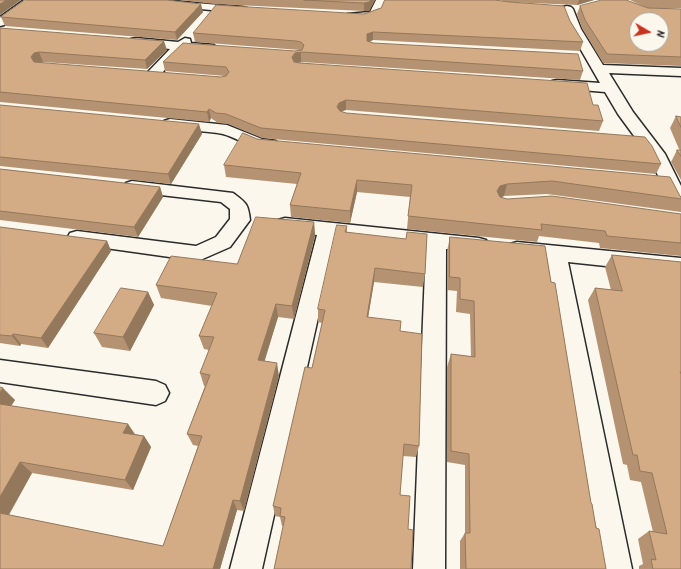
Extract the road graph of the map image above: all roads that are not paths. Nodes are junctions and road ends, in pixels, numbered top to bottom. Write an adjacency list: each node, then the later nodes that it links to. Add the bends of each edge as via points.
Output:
1 (31, 0): 9 (street)
2 (382, 0): 7 (street, via 376,14 364,17)
3 (162, 3): 4 (street)
4 (214, 8): 6 (street); 8 (street)
5 (568, 9): 15 (street, via 575,29)
6 (253, 11)
7 (343, 16)
8 (205, 19)
9 (2, 28)
10 (192, 35): 12 (street)
11 (126, 41): 12 (street)
12 (181, 46): 13 (street); 18 (street)
13 (219, 49)
14 (578, 57): 15 (street)
15 (596, 63): 16 (street); 21 (street)
16 (681, 72)
17 (136, 74): 18 (street)
18 (152, 75): 19 (street)
19 (168, 76)
20 (546, 84): 21 (street)
21 (610, 88): 25 (street, via 626,114)
22 (156, 123): 24 (street, via 227,130 259,144)
23 (624, 139): 25 (street)
24 (283, 146)
25 (652, 147): 26 (street); 28 (street)
26 (675, 155)
27 (117, 185): 29 (street, via 226,198 239,207)
28 (678, 214)
29 (240, 220): 30 (street); 31 (street, via 223,242 198,254)
30 (328, 229): 32 (street); 37 (street)
31 (55, 235)
32 (436, 241): 33 (street); 38 (street)
33 (556, 253): 34 (street); 39 (street)
34 (679, 271)
35 (0, 371): 36 (street)
36 (156, 393)
37 (246, 569)
38 (428, 569)
39 (616, 569)

